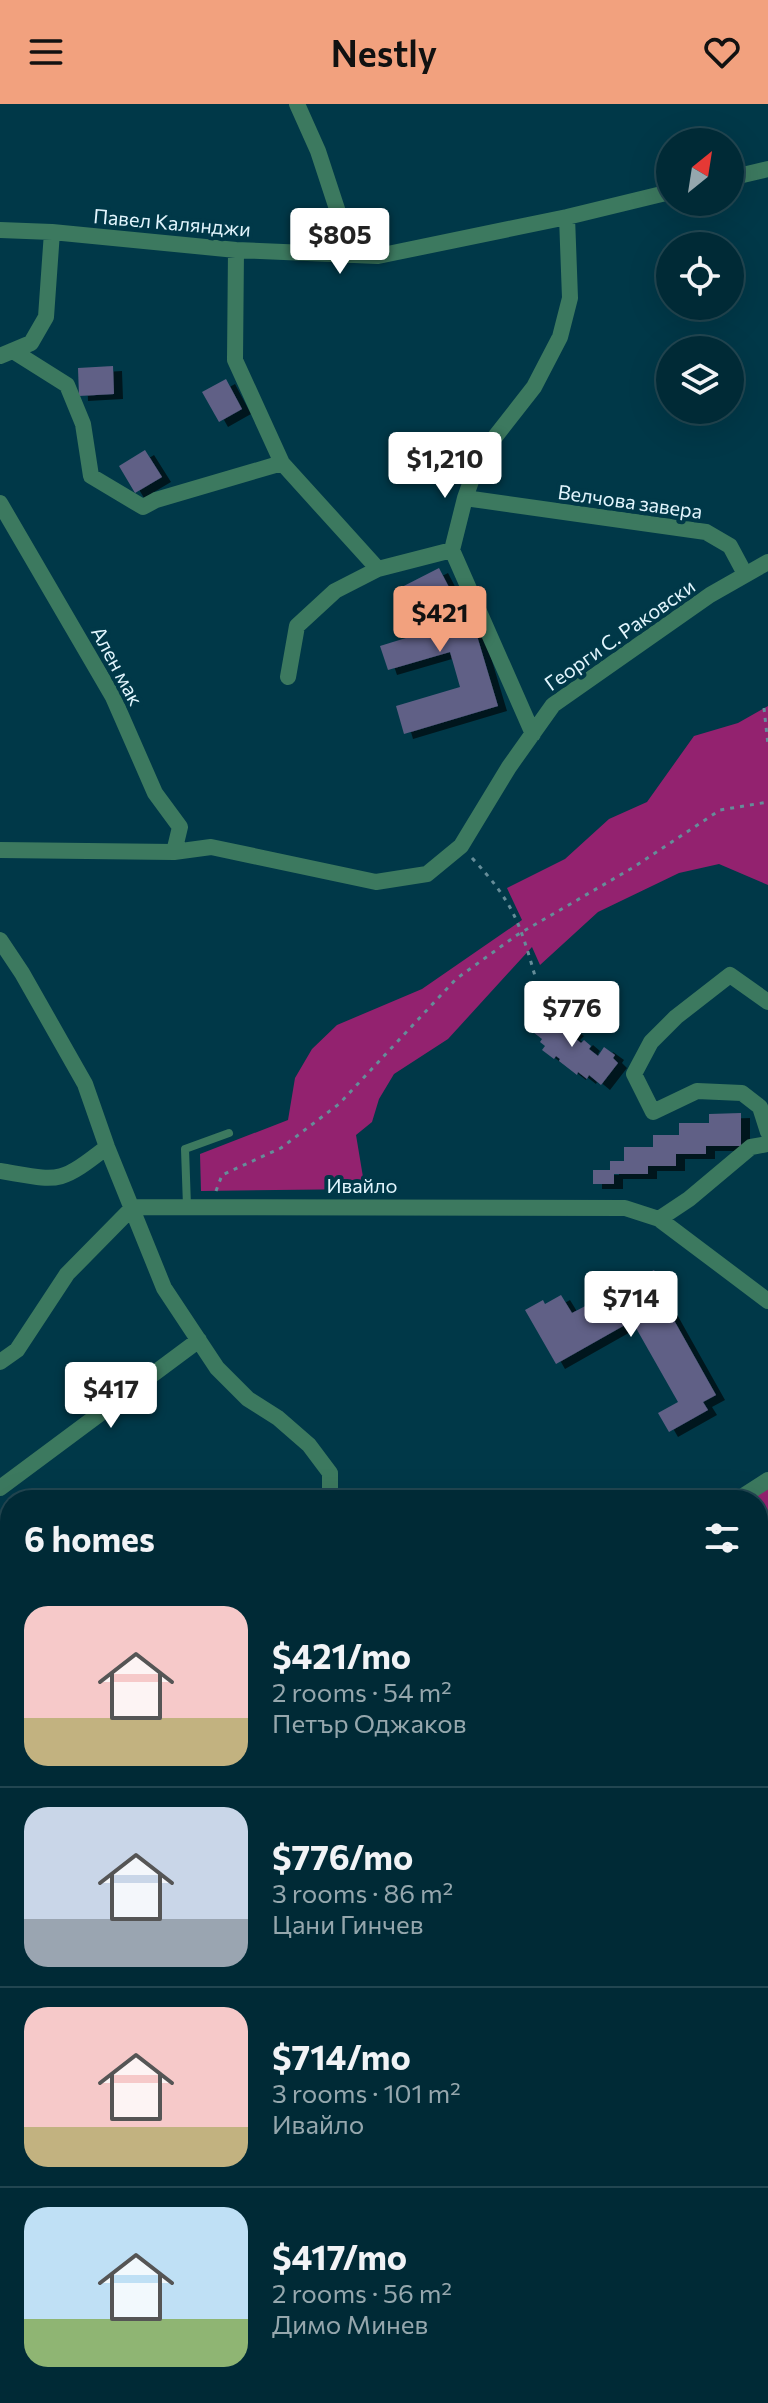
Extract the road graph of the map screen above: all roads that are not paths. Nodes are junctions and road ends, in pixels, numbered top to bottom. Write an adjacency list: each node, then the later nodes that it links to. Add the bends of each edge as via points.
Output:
1 (297, 104): 9 (street, via 338,212)
2 (768, 169): 3 (street)
3 (744, 175)
4 (656, 195): 5 (street, Павел Калянджи)
5 (567, 217): 9 (street, Павел Калянджи, via 378,256); 12 (street, via 570,298 560,337 534,387 480,456)
6 (0, 230): 7 (street, Павел Калянджи)
7 (52, 232): 8 (street, Павел Калянджи); 10 (street, via 46,317 31,343)
8 (236, 250): 9 (street, Павел Калянджи); 11 (street, via 235,360)
9 (341, 256)
10 (6, 354): 11 (street, via 67,385 83,424 91,476 143,507)
11 (282, 463): 16 (street)
12 (465, 498): 14 (street); 17 (street, Велчова завера, via 706,532 730,546)
13 (0, 503): 21 (street, Ален мак, via 113,697 155,793 180,827)
14 (452, 550): 16 (street); 19 (street)
15 (768, 562): 17 (street, Георги С. Раковски)
16 (378, 569): 18 (street, via 335,591 297,626)
17 (745, 574): 19 (street, Георги С. Раковски, via 553,705)
18 (288, 677)
19 (533, 734): 21 (street, Георги С. Раковски, via 461,846 427,874 376,882 211,847)
20 (0, 850): 21 (street, Георги С. Раковски)
21 (174, 852)
22 (0, 940): 27 (street, via 85,1084)
23 (768, 1002): 24 (street, via 730,975 651,1042 634,1074 653,1112 697,1091 742,1093 760,1107)
24 (768, 1132)
25 (229, 1133): 30 (lane, via 185,1149)
26 (768, 1144): 31 (street, via 751,1147)
27 (107, 1147): 28 (street, via 72,1174 52,1180); 29 (street)
28 (0, 1171)
29 (133, 1207): 30 (street, Ивайло); 33 (street, via 164,1288); 34 (street, via 67,1274 17,1350)
30 (187, 1207): 31 (street, Ивайло, via 595,1207 625,1208)
31 (659, 1219): 32 (street, Ивайло)
32 (768, 1301)
33 (199, 1340): 35 (street); 36 (street, via 217,1368 248,1399 309,1445 330,1473)
34 (0, 1362)
35 (0, 1488)
36 (330, 1490)

